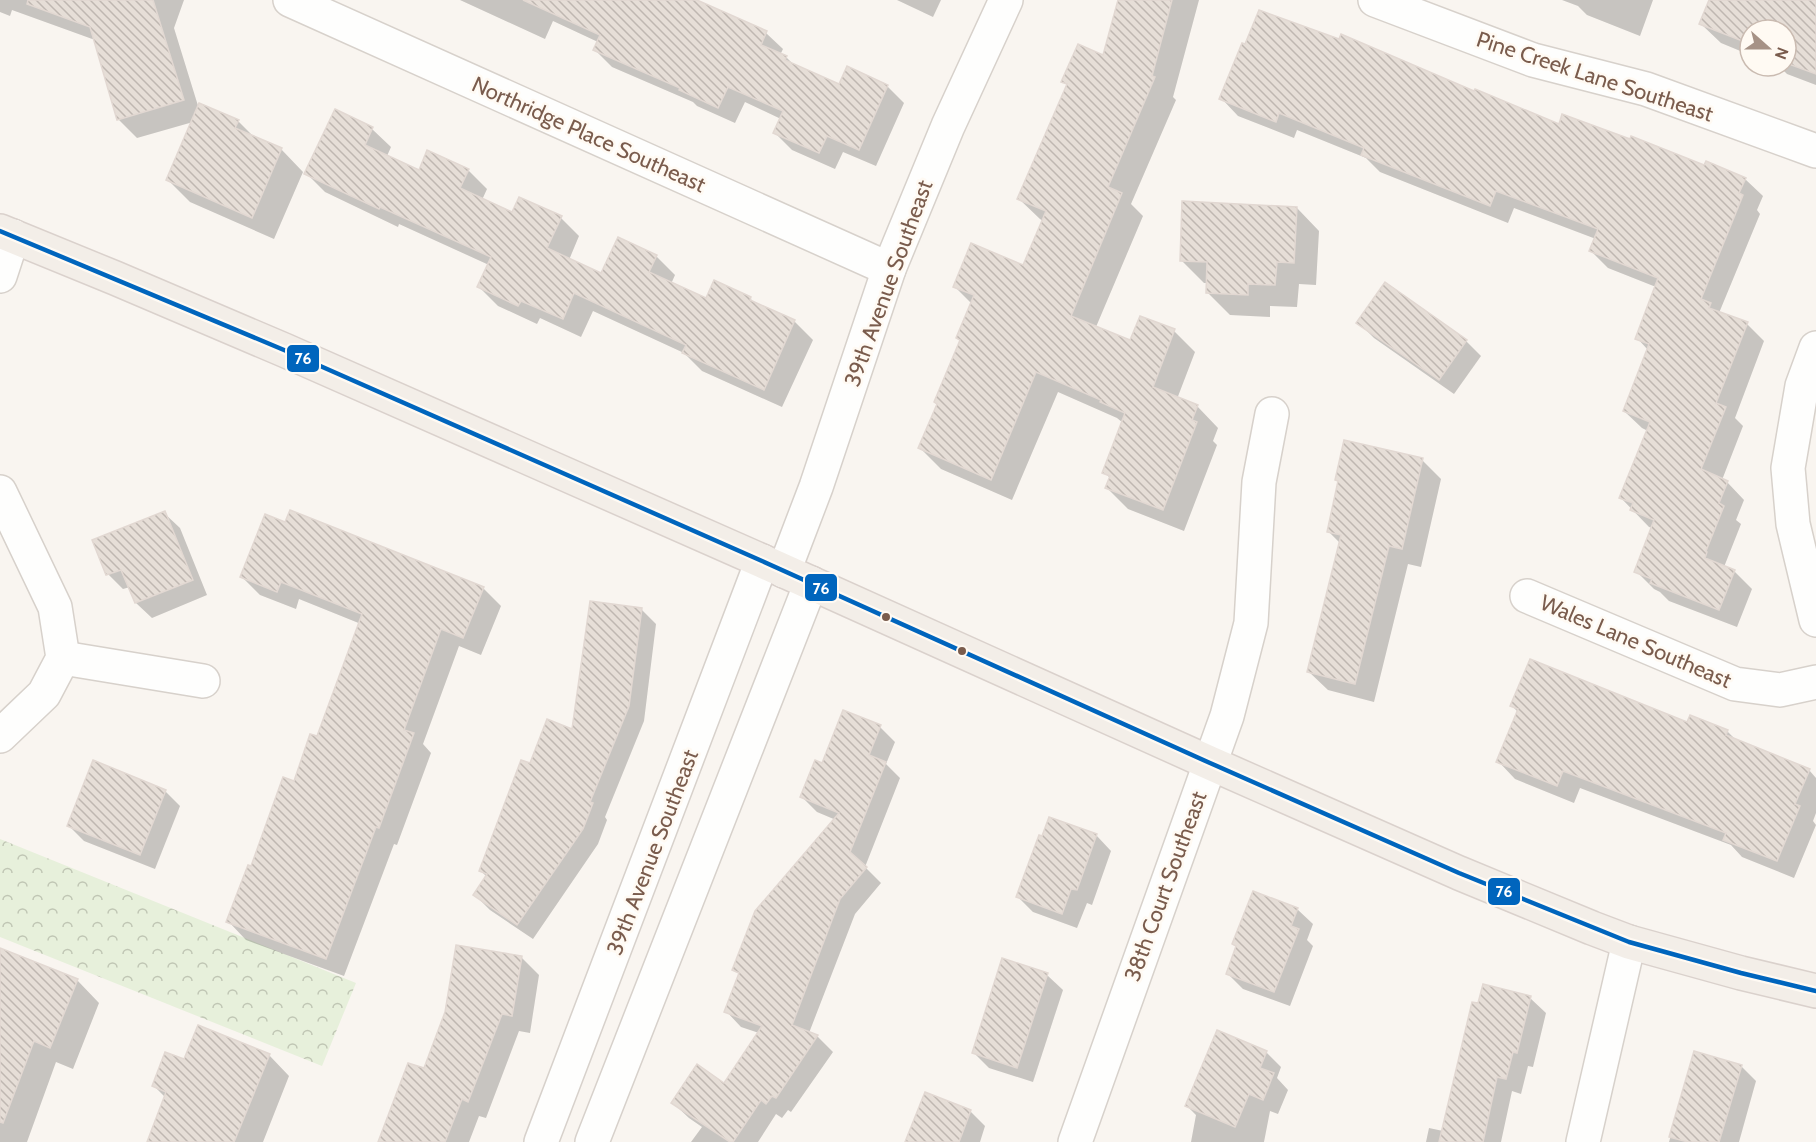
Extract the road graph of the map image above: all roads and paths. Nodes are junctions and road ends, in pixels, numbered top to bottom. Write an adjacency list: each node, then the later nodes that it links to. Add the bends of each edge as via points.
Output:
1 (290, 0): 7 (street, Northridge Place Southeast)
2 (1006, 0): 7 (street, 39th Avenue Southeast)
3 (1375, 0): 4 (street, Pine Creek Lane Southeast)
4 (1434, 10): 5 (street, Pine Creek Lane Southeast, via 1533,60 1646,89)
5 (1816, 151)
6 (7, 234): 8 (street); 12 (main road, via 273,346)
7 (889, 269): 12 (street, 39th Avenue Southeast)
8 (0, 276)
9 (1816, 348): 14 (street, via 1802,386 1788,468 1793,524)
10 (1272, 414): 19 (street, 38th Court Southeast, via 1259,482 1251,623 1227,716)
11 (0, 492): 15 (street, via 55,607)
12 (786, 572): 19 (main road); 22 (street, 39th Avenue Southeast); 23 (street, 39th Avenue Southeast)
13 (1527, 596): 17 (street, Wales Lane Southeast, via 1735,684 1780,690)
14 (1816, 620)
15 (63, 658): 16 (street); 18 (street, via 44,694)
16 (203, 681)
17 (1816, 682)
18 (0, 736)
19 (1210, 763): 20 (main road); 24 (street, 38th Court Southeast)
20 (1629, 942): 21 (main road); 25 (street)
21 (1816, 991)
22 (541, 1142)
23 (592, 1142)
24 (1075, 1142)
25 (1583, 1142)

